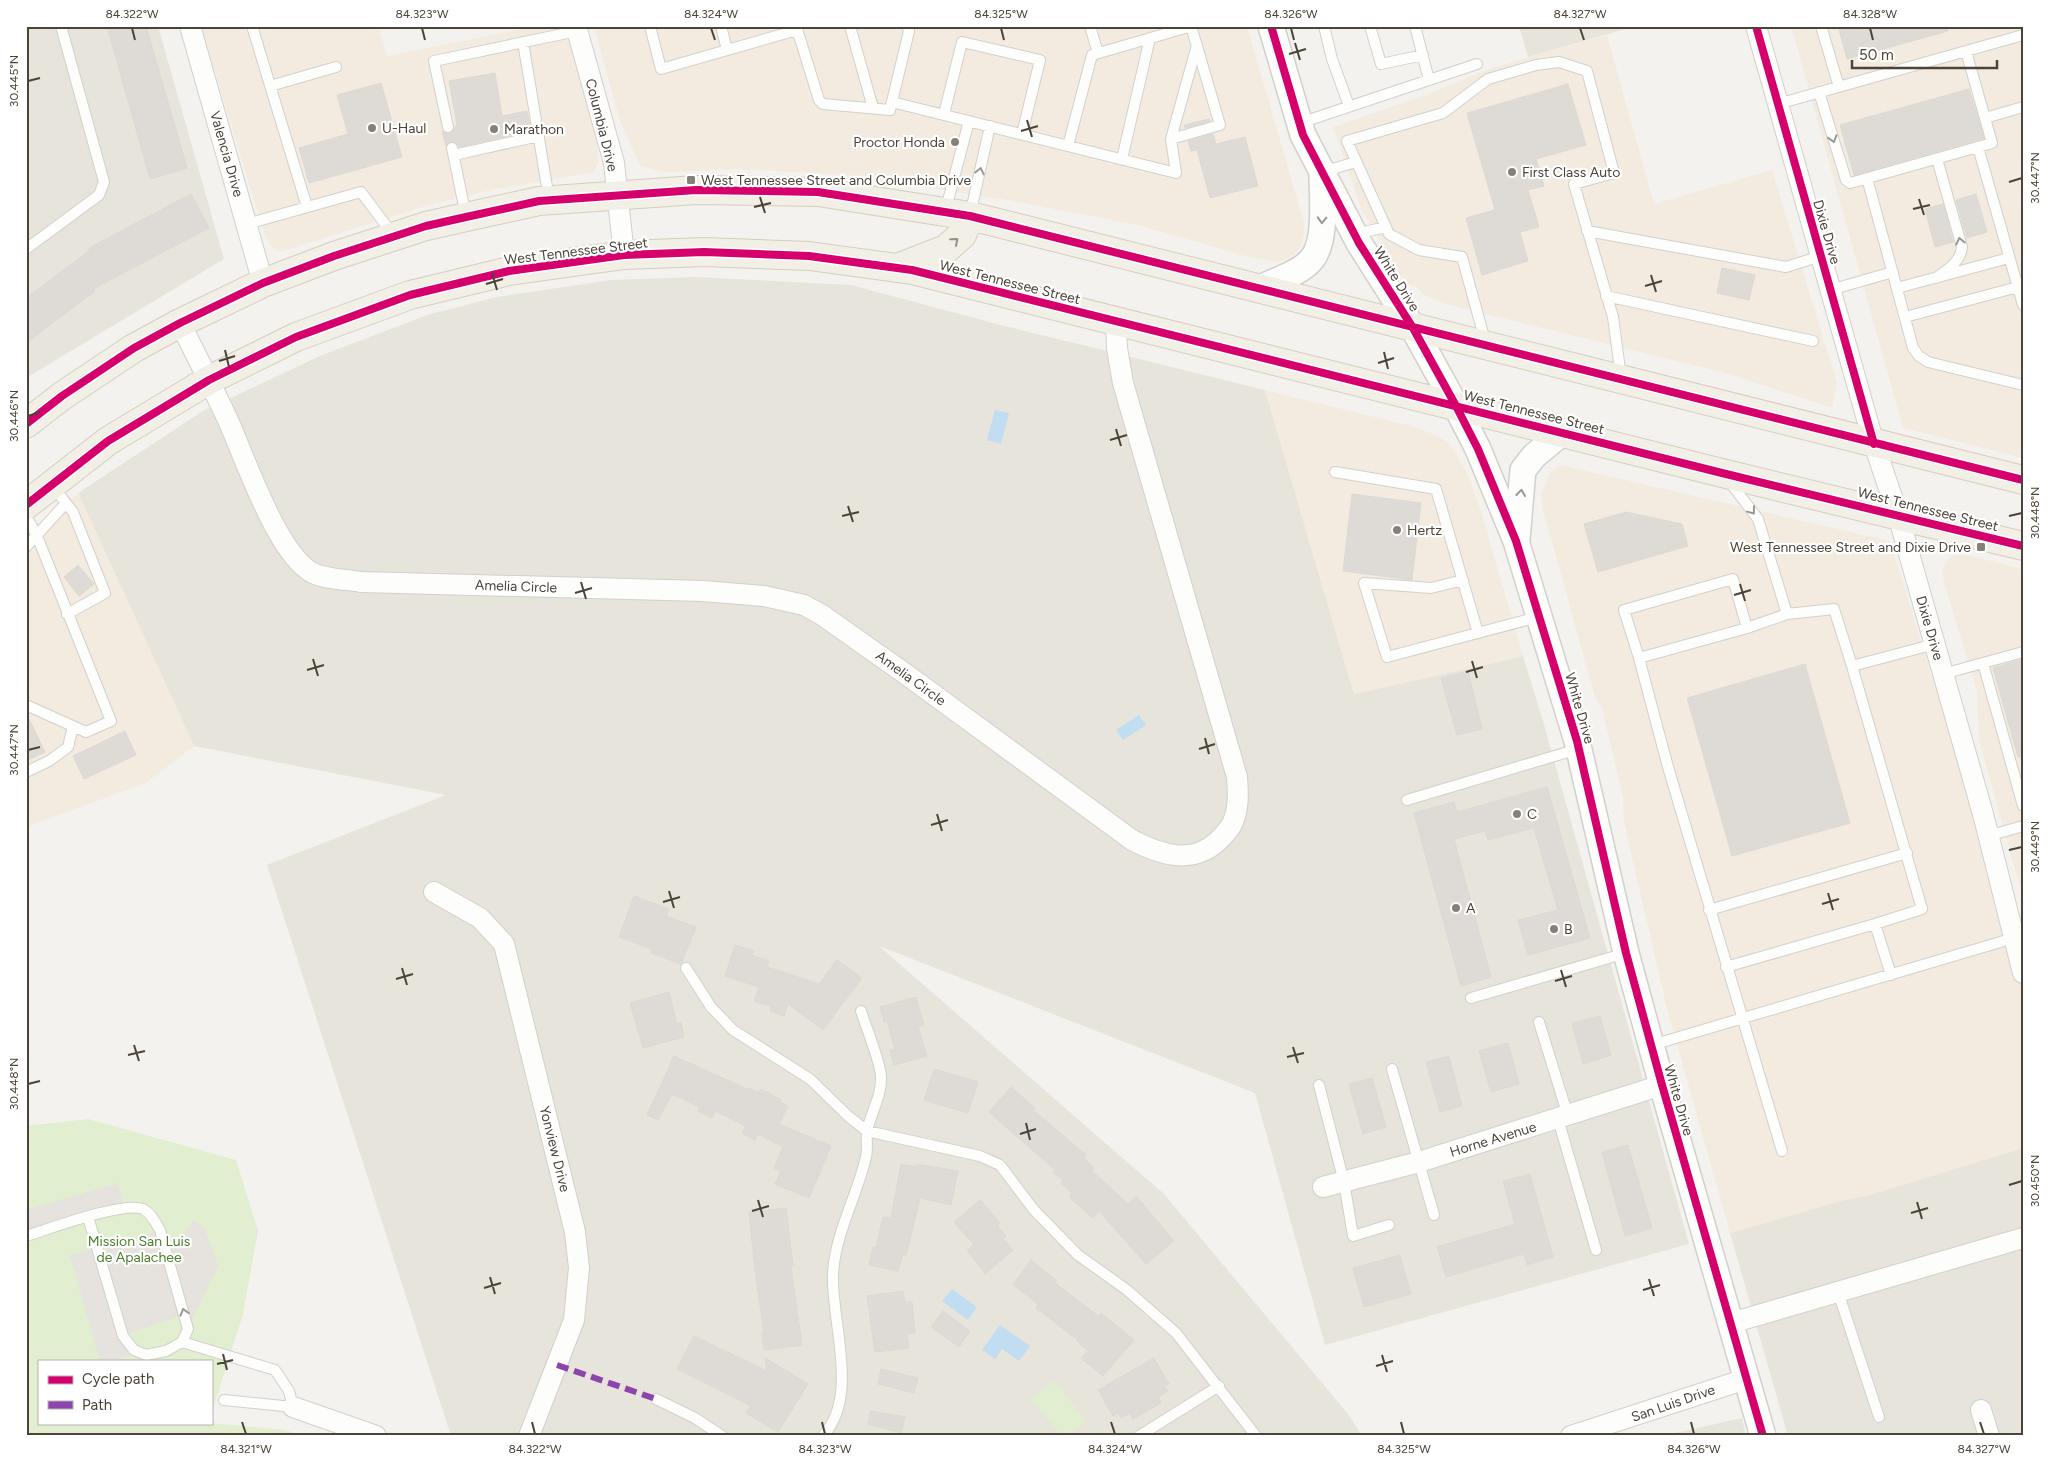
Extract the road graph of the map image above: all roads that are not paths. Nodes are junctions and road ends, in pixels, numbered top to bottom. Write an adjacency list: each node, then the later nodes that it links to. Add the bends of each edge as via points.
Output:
1 (61, 26): 64 (lane, via 104,182 99,195)
2 (252, 26): 30 (lane)
3 (650, 26): 23 (lane, via 661,69)
4 (721, 26): 23 (lane)
5 (850, 26): 37 (lane)
6 (907, 26): 33 (lane, via 909,31)
7 (1090, 26): 25 (lane)
8 (1152, 26): 20 (lane)
9 (1192, 26): 20 (lane); 22 (lane)
10 (1271, 26): 41 (street, White Drive)
11 (1324, 26): 35 (lane)
12 (1370, 26): 26 (lane, via 1381,64)
13 (1415, 26): 26 (lane)
14 (1756, 26): 34 (street, Dixie Drive)
15 (1821, 26): 31 (lane)
16 (194, 27): 59 (street, Valencia Drive)
17 (797, 28): 23 (lane); 37 (lane, via 819,100 824,104)
18 (577, 29): 21 (lane); 54 (street, Columbia Drive, via 614,163)
19 (2023, 35): 24 (lane)
20 (1154, 37): 25 (lane); 50 (lane)
21 (523, 42): 43 (lane, via 434,61); 45 (lane)
22 (1197, 45): 46 (lane); 46 (lane, via 1220,125)
23 (727, 50)
24 (1966, 51): 31 (lane); 39 (lane)
25 (1098, 53): 47 (lane, via 1092,54)
26 (1423, 55): 29 (lane)
27 (1477, 64): 29 (lane)
28 (336, 67): 30 (lane)
29 (1429, 80): 35 (lane)
30 (270, 86): 56 (lane)
31 (1839, 87): 32 (lane)
32 (1819, 92): 34 (lane); 53 (lane, one-way to 53, via 1846,180 1850,183)
33 (892, 102): 37 (lane, via 890,110); 38 (lane)
34 (1778, 104): 66 (street, Dixie Drive)
35 (1349, 106): 41 (lane)
36 (2023, 107): 39 (lane)
37 (873, 108)
38 (944, 114): 40 (lane); 44 (lane, via 962,42 1040,60)
39 (1985, 118): 48 (lane, via 1992,144)
40 (969, 121): 42 (lane); 57 (lane)
41 (1299, 124): 52 (street, White Drive)
42 (990, 126): 44 (lane); 57 (lane, one-way to 42)
43 (448, 127)
44 (1022, 134): 47 (lane)
45 (539, 136): 55 (lane); 58 (lane, via 453,152)
46 (1171, 139): 50 (lane, via 1176,173)
47 (1068, 146): 50 (lane)
48 (1978, 147): 49 (lane); 67 (lane)
49 (1937, 159): 53 (lane); 70 (lane, one-way to 49, via 1955,264 1962,248)
50 (1122, 160)
51 (1356, 162): 52 (lane); 60 (lane); 61 (lane, via 1347,141 1443,113 1488,79 1559,62 1586,71 1614,173 1574,184)
52 (1322, 172): 62 (street, White Drive); 74 (street, one-way to 74, via 1322,227 1312,260 1286,277)
53 (1867, 178): 69 (lane)
54 (618, 194): 55 (main road); 57 (main road, via 696,190 818,192); 65 (street, Columbia Drive)
55 (549, 200): 58 (main road)
56 (308, 207): 59 (lane); 63 (lane, via 361,192)
57 (958, 214): 68 (main road, one-way to 57, via 946,249 962,235); 74 (main road)
58 (466, 217): 63 (main road)
59 (247, 224): 71 (street, Valencia Drive)
60 (1386, 226): 62 (lane); 83 (lane, via 1389,234 1419,250 1462,257)
61 (1588, 232): 66 (lane, via 1786,267); 76 (lane)
62 (1355, 234): 81 (street, White Drive)
63 (395, 236): 71 (main road)
64 (26, 248)
65 (624, 255): 68 (main road, West Tennessee Street, via 704,252 809,256); 84 (main road, West Tennessee Street, via 509,271 410,295 296,337)
66 (1821, 256): 75 (street, Dixie Drive)
67 (2009, 258): 70 (lane); 72 (lane)
68 (898, 268): 79 (main road, West Tennessee Street)
69 (1893, 272): 73 (lane); 75 (lane)
70 (1936, 278): 73 (lane)
71 (263, 283): 80 (main road)
72 (2018, 287): 77 (lane); 78 (lane)
73 (1897, 288): 78 (lane)
74 (1257, 289): 81 (main road)
75 (1830, 290): 90 (street, Dixie Drive)
76 (1606, 296): 82 (lane); 85 (lane)
77 (2023, 305)
78 (1905, 317): 86 (lane, via 1913,348 1928,362)
79 (1116, 322): 84 (street, Amelia Circle, via 1125,393 1237,777 1238,802 1234,820 1210,848 1192,855 1174,856 1152,851 1132,840 908,675 804,605 764,596 703,591 361,582 312,573 289,551 270,516); 87 (main road, West Tennessee Street)
80 (180, 323): 84 (street, Amelia Circle); 88 (main road, via 134,348)
81 (1412, 328): 83 (main road); 87 (street, White Drive)
82 (1813, 341)
83 (1487, 347): 85 (main road)
84 (208, 380): 94 (main road, West Tennessee Street, via 108,441)
85 (1622, 381): 90 (main road)
86 (2023, 386)
87 (1456, 406): 89 (main road, West Tennessee Street); 99 (street, White Drive, via 1478,449)
88 (26, 424)
89 (1563, 432): 92 (main road, West Tennessee Street); 99 (street, one-way to 89, via 1524,470 1534,456)
90 (1874, 444): 93 (main road); 96 (street, Dixie Drive)
91 (1335, 472): 102 (lane, via 1436,489)
92 (1722, 473): 96 (main road, West Tennessee Street); 104 (lane, one-way to 104, via 1758,519)
93 (2023, 480)
94 (58, 494): 95 (main road, West Tennessee Street); 98 (lane); 103 (lane, via 73,512 106,593)
95 (26, 505)
96 (1898, 514): 100 (main road, West Tennessee Street); 108 (street, Dixie Drive)
97 (26, 516): 98 (lane)
98 (37, 536): 101 (lane); 103 (lane)
99 (1516, 541): 105 (street, White Drive)
100 (2023, 546)
101 (26, 547)
102 (1463, 580): 107 (lane); 107 (lane, via 1431,588 1364,584 1387,657)
103 (67, 614): 115 (lane, via 111,721 86,732)
104 (1787, 614): 106 (lane); 112 (lane, via 1834,608)
105 (1539, 617): 107 (lane); 116 (street, White Drive)
106 (1747, 628): 110 (lane); 110 (lane, via 1733,579 1624,610)
107 (1478, 633)
108 (1935, 644): 112 (lane); 113 (street, Dixie Drive)
109 (2023, 652): 111 (lane)
110 (1639, 658): 124 (lane)
111 (1983, 663): 113 (lane); 119 (lane)
112 (1852, 666): 122 (lane)
113 (1943, 674): 121 (street, Dixie Drive)
114 (26, 705): 115 (lane)
115 (74, 726): 117 (lane, via 68,747)
116 (1579, 748): 118 (lane); 127 (street, White Drive)
117 (26, 772)
118 (1407, 800)
119 (2023, 806)
120 (2023, 826): 121 (lane)
121 (1988, 836): 126 (street, Dixie Drive)
122 (1906, 853): 124 (lane); 125 (lane, via 1922,909)
123 (434, 892): 163 (street, Yonview Drive, via 480,918 504,944 575,1232 579,1268 574,1320)
124 (1709, 910): 128 (lane)
125 (1875, 924): 128 (lane); 131 (lane)
126 (2014, 938): 130 (street, Dixie Drive); 131 (lane)
127 (1626, 954): 132 (lane); 136 (street, White Drive)
128 (1726, 967): 134 (lane)
129 (686, 968): 141 (lane, via 711,1007 733,1030 810,1080)
130 (2023, 973)
131 (1891, 975): 134 (lane)
132 (1471, 998)
133 (861, 1011): 141 (lane, via 881,1075 880,1096)
134 (1741, 1019): 136 (lane); 142 (lane)
135 (1539, 1022): 140 (lane)
136 (1651, 1045): 139 (street, White Drive)
137 (1392, 1069): 143 (lane)
138 (1319, 1085): 144 (lane)
139 (1662, 1085): 140 (street, Horne Avenue); 153 (street, White Drive)
140 (1563, 1117): 143 (street, Horne Avenue); 151 (lane)
141 (867, 1131): 156 (lane, via 980,1156 1000,1165 1054,1231 1078,1255 1127,1290 1176,1333); 165 (lane, via 866,1156 833,1274 842,1387 838,1411)
142 (1782, 1151)
143 (1419, 1162): 144 (street, Horne Avenue); 146 (lane)
144 (1344, 1182): 145 (street, Horne Avenue); 148 (lane, via 1353,1236)
145 (1323, 1187)
146 (1434, 1215)
147 (88, 1217): 149 (lane); 154 (lane, via 123,1336 134,1350 146,1355); 154 (lane, one-way to 147, via 188,1329 160,1230 152,1216 142,1209 124,1207)
148 (1389, 1225)
149 (26, 1236)
150 (2023, 1238): 152 (street)
151 (1596, 1250)
152 (1838, 1292): 153 (street); 161 (lane)
153 (1730, 1323): 155 (street, White Drive)
154 (182, 1342): 159 (lane, via 275,1370 289,1391)
155 (1746, 1379): 168 (street, San Luis Drive); 169 (street, White Drive)
156 (1219, 1386): 166 (lane); 167 (lane)
157 (224, 1400): 159 (lane)
158 (656, 1400): 164 (lane, via 695,1418)
159 (293, 1407): 162 (street)
160 (1981, 1410): 170 (street)
161 (1880, 1417)
162 (376, 1436)
163 (529, 1436)
164 (722, 1436)
165 (824, 1436)
166 (1139, 1436)
167 (1256, 1436)
168 (1571, 1436)
169 (1763, 1436)
170 (1989, 1436)

